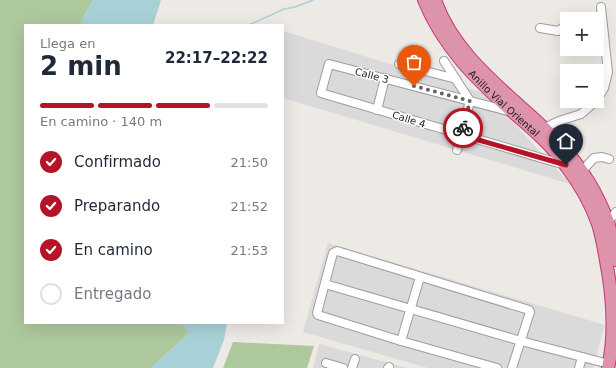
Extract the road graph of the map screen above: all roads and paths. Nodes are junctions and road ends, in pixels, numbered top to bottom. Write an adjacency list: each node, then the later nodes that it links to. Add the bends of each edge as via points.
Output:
1 (424, 0): 13 (highway, Anillo Vial Oriental, via 451,49)
2 (435, 0): 20 (highway, Anillo Vial Oriental, via 450,30 477,67)
3 (601, 7): 4 (street)
4 (601, 12)
5 (540, 28): 6 (street)
6 (560, 30)
7 (604, 48): 12 (street, via 608,72)
8 (444, 61): 11 (street)
9 (399, 64): 11 (street)
10 (385, 78): 14 (street, Calle 3, via 330,64); 15 (street, Calle 3); 18 (street)
11 (456, 79): 15 (street)
12 (604, 88)
13 (488, 90): 16 (street); 19 (highway, Anillo Vial Oriental)
14 (321, 93): 18 (street, Calle 4)
15 (470, 101): 16 (street, Calle 3); 21 (street)
16 (484, 105): 19 (street, Calle 3)
17 (587, 108): 20 (street, via 581,114)
18 (377, 110): 21 (street, Calle 4)
19 (514, 113): 22 (highway, Anillo Vial Oriental)
20 (544, 128): 27 (highway, Anillo Vial Oriental, via 563,147)
21 (461, 135): 23 (street); 24 (street, Calle 4)
22 (550, 147): 24 (street); 26 (highway, Anillo Vial Oriental)
23 (457, 150)
24 (544, 159): 26 (street, Calle 4)
25 (608, 159): 27 (street, via 594,158)
26 (566, 165): 39 (highway, Anillo Vial Oriental, via 598,224 603,246 611,293 612,343)
27 (581, 172): 29 (highway, Anillo Vial Oriental, via 593,190)
28 (616, 212): 29 (street)
29 (608, 222): 30 (highway, Anillo Vial Oriental)
30 (616, 260)
31 (420, 277): 32 (street, via 337,251 333,252); 33 (street); 35 (street, via 529,310)
32 (325, 284): 33 (street); 34 (street, via 318,315)
33 (411, 308): 34 (street); 35 (street)
34 (401, 341): 42 (street)
35 (521, 341): 36 (street); 43 (street)
36 (582, 357): 39 (street); 44 (street)
37 (355, 358): 41 (street)
38 (326, 363): 40 (street)
39 (609, 366)
40 (343, 368)
41 (352, 368)
42 (497, 368)
43 (512, 368)
44 (579, 368)

